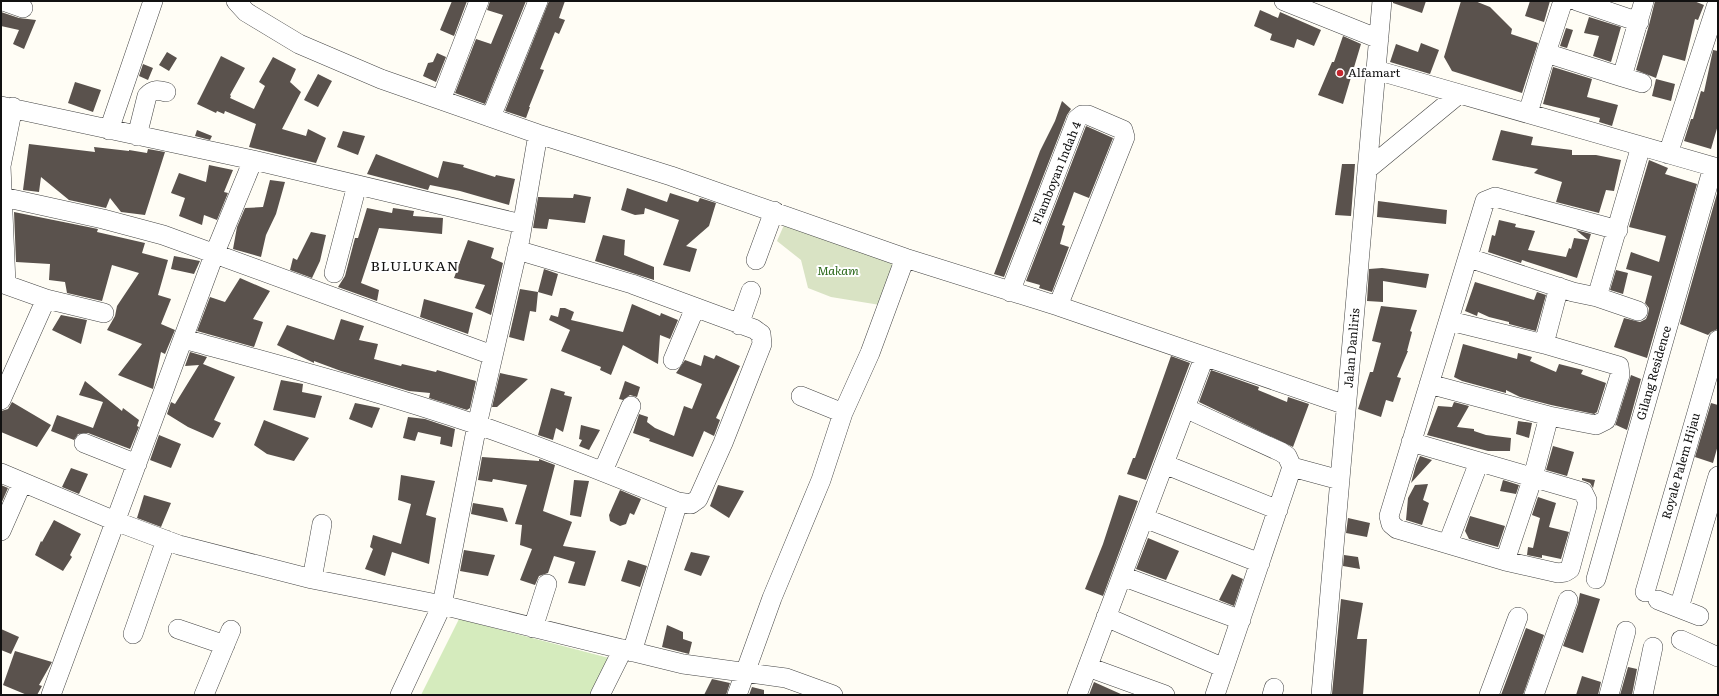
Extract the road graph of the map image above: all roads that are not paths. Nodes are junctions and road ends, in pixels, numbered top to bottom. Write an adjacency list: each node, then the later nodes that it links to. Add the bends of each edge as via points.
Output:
1 (3, 1): 12 (street)
2 (153, 1): 25 (street)
3 (236, 1): 21 (street, via 246,12 268,27 305,47 381,79)
4 (479, 1): 21 (street)
5 (538, 1): 24 (street)
6 (1284, 1): 14 (street)
7 (1382, 1): 14 (street, Jalan Danliris)
8 (1563, 1): 15 (street)
9 (1577, 1): 13 (street)
10 (1644, 1): 13 (street)
11 (1718, 2): 29 (street)
12 (23, 8)
13 (1639, 22): 17 (street)
14 (1379, 39): 16 (street, Jalan Danliris)
15 (1546, 53): 17 (street); 23 (street)
16 (1376, 70): 20 (street); 32 (street, Jalan Danliris)
17 (1622, 77): 18 (street)
18 (1642, 83)
19 (166, 92): 27 (street, via 156,90 147,96)
20 (1459, 94): 23 (street); 32 (street)
21 (441, 100): 24 (street)
22 (7, 107): 25 (street); 34 (street, via 2,166)
23 (1528, 113): 28 (street)
24 (491, 117): 26 (street)
25 (109, 130): 27 (street)
26 (538, 134): 35 (street); 36 (street)
27 (137, 136): 30 (street)
28 (1641, 146): 29 (street); 37 (street)
29 (1668, 154): 31 (street)
30 (253, 160): 33 (street); 39 (street)
31 (1716, 168): 95 (street, Gilang Residence)
32 (1368, 169): 65 (street, Jalan Danliris)
33 (358, 185): 36 (street); 43 (street)
34 (3, 197): 39 (street, via 102,218 156,233); 44 (street)
35 (774, 211): 40 (street); 42 (street)
36 (522, 224): 38 (street)
37 (1618, 230): 41 (street, via 1492,197 1485,201); 48 (street)
38 (517, 250): 51 (street, via 632,284); 59 (street)
39 (214, 255): 56 (street); 59 (street)
40 (905, 258): 47 (street); 68 (street, via 870,354)
41 (1469, 258): 45 (street); 54 (street)
42 (756, 260)
43 (334, 273)
44 (4, 283): 49 (street)
45 (1559, 287): 48 (street); 58 (street)
46 (751, 291): 55 (street)
47 (1010, 292): 50 (street); 50 (street, Flamboyan Indah 4, via 1077,119 1082,115 1088,115 1123,130 1125,137)
48 (1597, 297): 52 (street)
49 (46, 298): 53 (street); 64 (street)
50 (1058, 306): 65 (street)
51 (695, 308): 55 (street); 60 (street)
52 (1638, 311)
53 (104, 313)
54 (1450, 321): 58 (street); 62 (street)
55 (739, 325): 83 (street, via 759,332 762,344 698,499 691,504)
56 (184, 339): 70 (street, via 332,380); 74 (street)
57 (1718, 340): 99 (street, Royale Palem Hijau, via 1652,596)
58 (1544, 344): 69 (street, via 1619,366 1621,371 1604,423 1596,425)
59 (492, 355): 70 (street)
60 (673, 360)
61 (1202, 364): 67 (street)
62 (1429, 384): 69 (street); 71 (street)
63 (801, 396): 68 (street)
64 (1, 400)
65 (1346, 405): 81 (street, Jalan Danliris)
66 (631, 406): 77 (street)
67 (1185, 408): 75 (street); 76 (street, via 1281,452 1287,456)
68 (843, 413): 114 (street, via 821,480 772,598)
69 (1549, 416): 80 (street)
70 (477, 425): 77 (street); 98 (street)
71 (1410, 442): 73 (street); 90 (street, via 1389,516 1390,524 1397,529)
72 (84, 443): 74 (street)
73 (1479, 462): 80 (street); 90 (street)
74 (137, 464): 86 (street)
75 (1164, 464): 84 (street); 85 (street)
76 (1292, 467): 81 (street); 84 (street)
77 (603, 471): 83 (street)
78 (1, 473): 82 (street)
79 (1718, 476): 99 (street)
80 (1533, 477): 91 (street); 91 (street, via 1578,490 1586,496 1587,506 1570,569 1558,573)
81 (1340, 480): 124 (street, Jalan Danliris)
82 (22, 483): 86 (street); 88 (street)
83 (678, 502): 110 (street)
84 (1278, 510): 92 (street)
85 (1144, 518): 92 (street); 93 (street)
86 (115, 521): 89 (street); 115 (street)
87 (322, 524): 94 (street)
88 (1, 531)
89 (166, 540): 94 (street); 107 (street)
90 (1448, 543): 91 (street)
91 (1505, 561)
92 (1260, 563): 103 (street)
93 (1122, 576): 101 (street); 103 (street)
94 (312, 579): 98 (street)
95 (1596, 579)
96 (547, 584): 104 (street)
97 (1568, 600): 126 (street)
98 (442, 605): 104 (street); 117 (street)
99 (1679, 608): 100 (street)
100 (1699, 616)
101 (1106, 617): 112 (street); 113 (street)
102 (1518, 617): 125 (street)
103 (1241, 620): 113 (street)
104 (533, 628): 110 (street)
105 (178, 629): 116 (street, via 228,638)
106 (1626, 631): 127 (street)
107 (134, 634)
108 (1681, 640): 111 (street)
109 (1653, 647): 128 (street)
110 (628, 651): 114 (street, via 682,664); 118 (street)
111 (1718, 657)
112 (1088, 667): 121 (street); 122 (street)
113 (1224, 668): 123 (street)
114 (746, 672): 119 (street); 120 (street, via 786,678)
115 (51, 695)
116 (204, 695)
117 (400, 695)
118 (600, 695)
119 (737, 695)
120 (833, 695)
121 (1076, 695)
122 (1164, 695)
123 (1215, 695)
124 (1321, 695)
125 (1489, 695)
126 (1534, 695)
127 (1609, 695)
128 (1643, 695)

